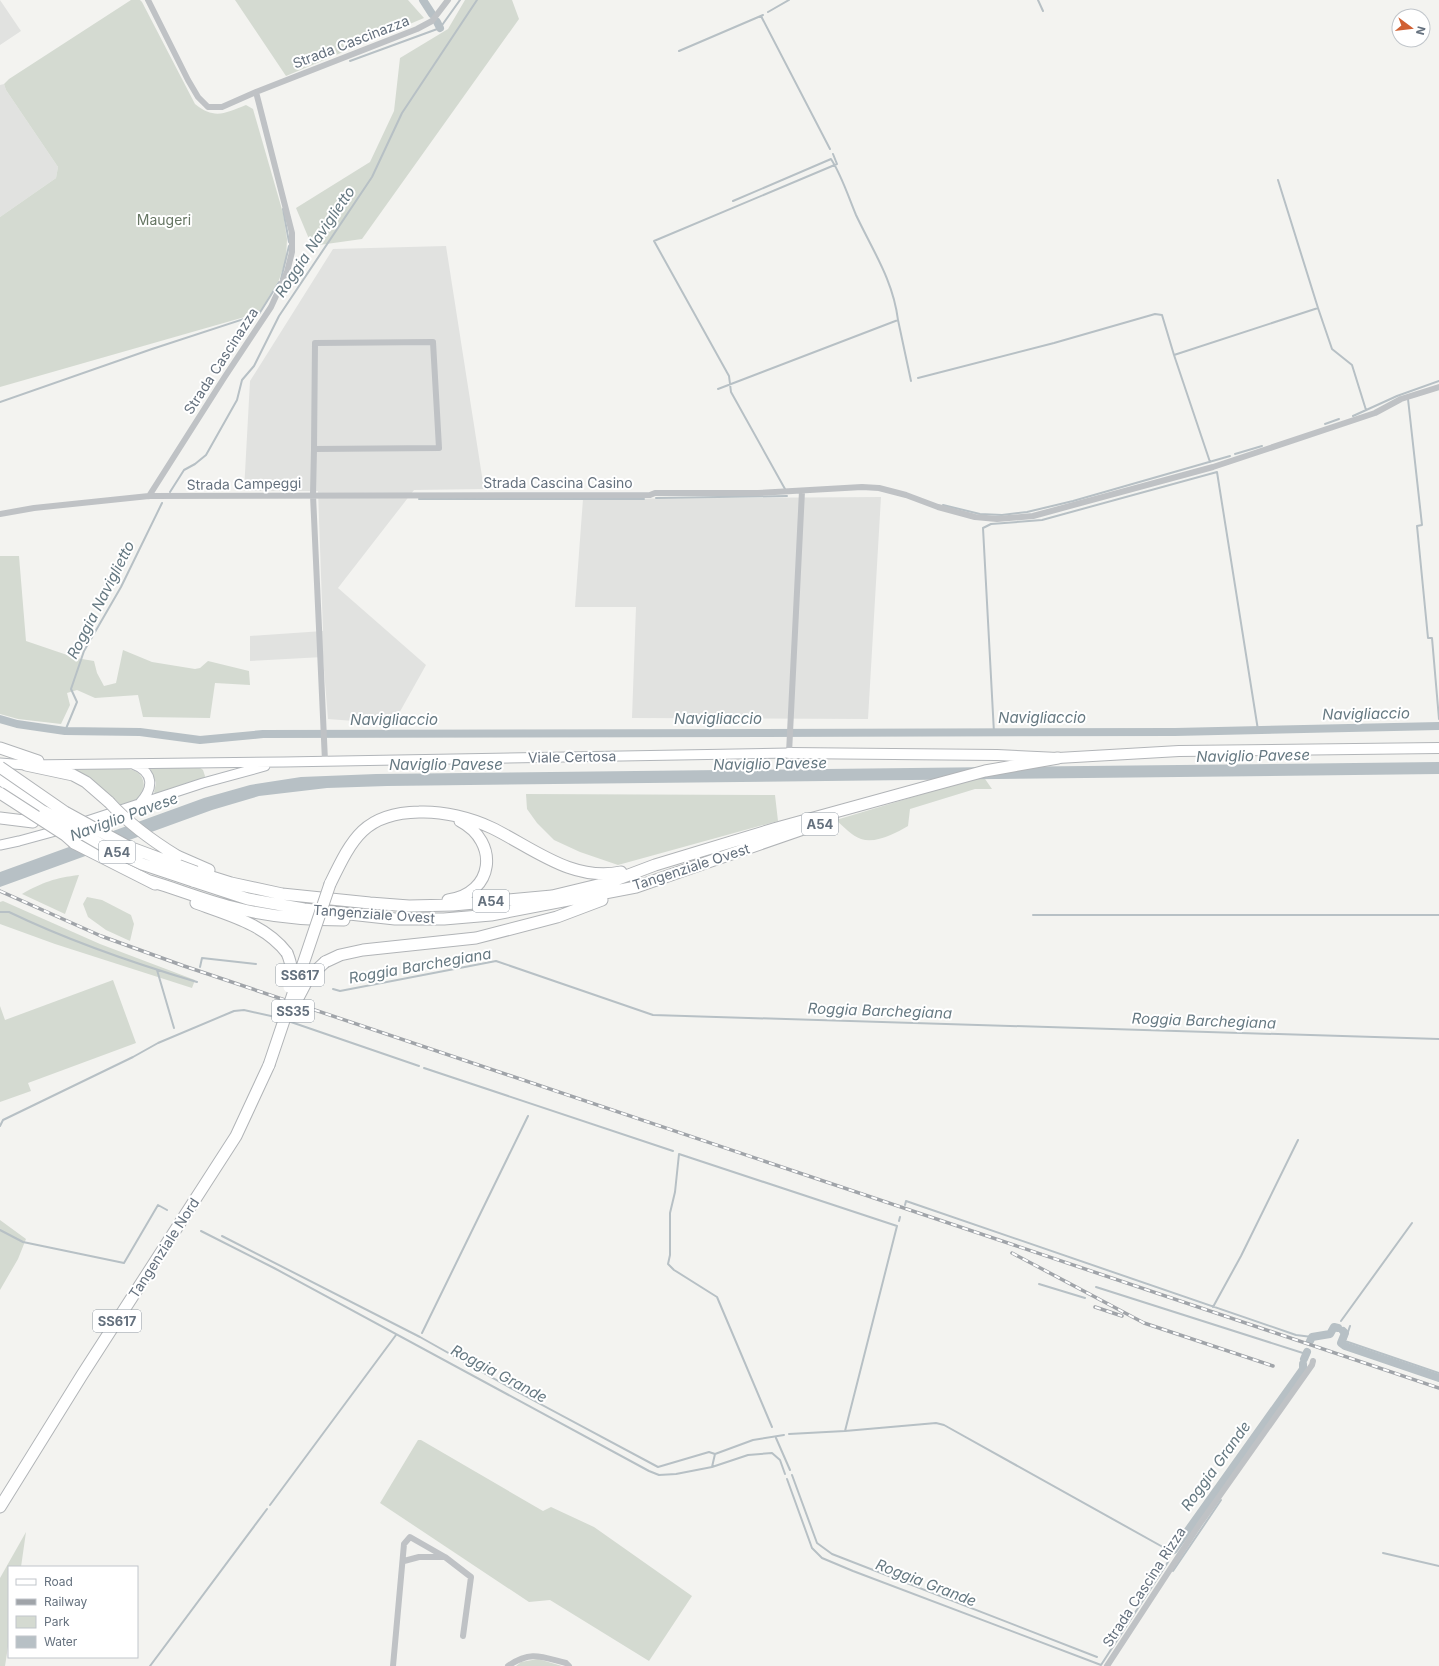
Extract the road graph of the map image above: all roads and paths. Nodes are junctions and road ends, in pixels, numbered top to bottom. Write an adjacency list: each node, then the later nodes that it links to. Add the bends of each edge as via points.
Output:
1 (148, 0): 3 (street, Strada Cascinazza, via 188,80 198,97 208,107 222,107)
2 (446, 1): 3 (street, Strada Cascinazza, via 432,21 417,29)
3 (256, 92): 8 (street, Strada Cascinazza, via 292,233 292,252 287,272 271,307)
4 (1439, 386): 6 (street, Strada Cascina Casino, via 1401,398 1375,413 1213,467 1033,516 997,519 975,517 879,488)
5 (314, 449): 5 (street, via 439,448 433,342 315,343); 7 (street)
6 (802, 492): 7 (street, Strada Cascina Casino, via 650,495); 12 (street)
7 (313, 495): 8 (street, Strada Campeggi); 14 (street, Strada Campeggi)
8 (149, 496): 9 (street, Strada Campeggi)
9 (0, 514)
10 (0, 748): 18 (highway)
11 (1439, 748): 13 (main road, via 1179,751)
12 (789, 750): 13 (main road); 14 (main road, Viale Certosa)
13 (1058, 758): 22 (highway, Tangenziale Ovest / A54, via 985,771)
14 (324, 761): 15 (main road, Viale Certosa)
15 (284, 762): 17 (main road); 24 (main road, via 241,772)
16 (0, 763): 19 (main road)
17 (130, 763): 18 (main road); 24 (main road, via 144,770 150,781 149,791)
18 (48, 764): 19 (main road)
19 (26, 765): 34 (highway, bridge, via 73,775 86,782 146,836 177,856)
20 (0, 767): 32 (highway, Tangenziale Ovest / A54, bridge, via 96,830)
21 (0, 779): 32 (highway, Tangenziale Ovest / A54, bridge, via 60,822 102,845 142,864)
22 (926, 787): 31 (highway, Tangenziale Ovest / A54); 35 (highway, Tangenziale Ovest / A54)
23 (0, 793): 29 (highway, bridge)
24 (140, 803): 28 (main road)
25 (438, 813): 31 (highway, via 477,822 554,862 578,871 610,874); 36 (highway, SS617, via 468,826 482,842 486,865 479,883 468,894 451,900); 38 (highway, SS617, bridge, via 401,812 374,822 354,840 330,884)
26 (0, 818): 29 (highway, bridge, via 33,822)
27 (0, 842): 28 (main road)
28 (19, 842): 30 (main road)
29 (74, 843): 33 (highway)
30 (0, 845)
31 (655, 865): 36 (highway, Tangenziale Ovest / A54, via 610,882 552,896 453,906)
32 (195, 876): 34 (highway, Tangenziale Ovest / A54); 37 (highway, Tangenziale Ovest / A54, via 248,899 304,909)
33 (150, 881): 37 (highway, via 231,907 277,916 325,920); 38 (highway, bridge, via 182,898 251,925 278,941 287,953 293,974)
34 (255, 887): 36 (highway, Tangenziale Ovest / A54, via 282,894)
35 (636, 887): 37 (highway, Tangenziale Ovest / A54, via 491,915 444,920); 38 (highway, SS35, bridge, via 527,926 476,938 363,950 340,955 325,962 309,977 302,990)
36 (370, 903)
37 (394, 919)
38 (267, 1070): 40 (highway, Tangenziale Nord / SS617, via 236,1136)
39 (1313, 1363): 47 (street, Strada Cascina Rizza, via 1199,1525)
40 (0, 1507)
41 (445, 1557): 42 (street, via 419,1557); 42 (street, via 410,1537 404,1544); 43 (street, via 471,1577)
42 (404, 1561): 44 (street)
43 (463, 1636)
44 (393, 1666)
45 (508, 1666): 46 (street, via 519,1658 538,1656)
46 (569, 1666)
47 (1107, 1666)

